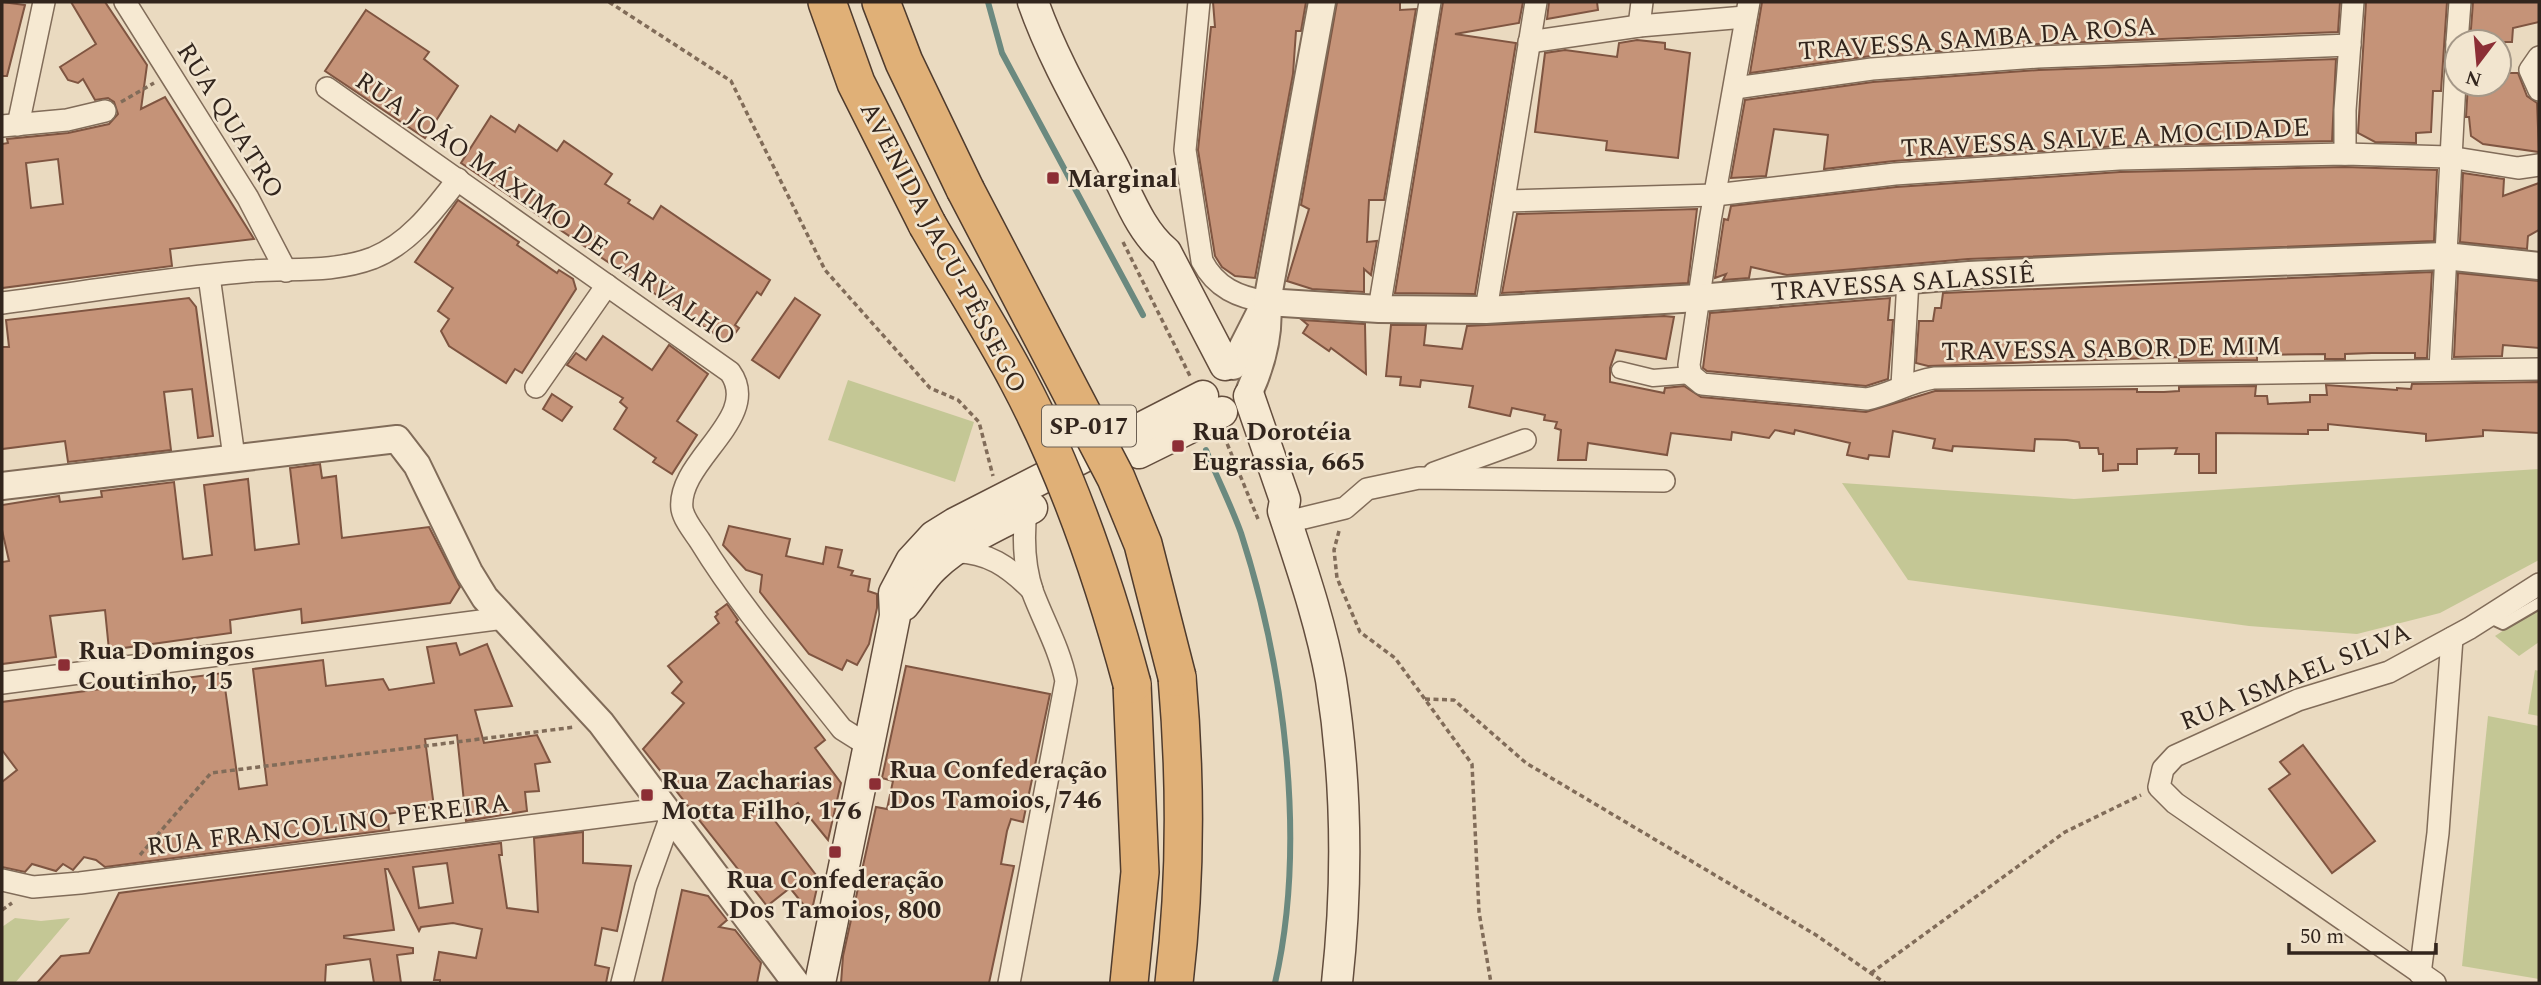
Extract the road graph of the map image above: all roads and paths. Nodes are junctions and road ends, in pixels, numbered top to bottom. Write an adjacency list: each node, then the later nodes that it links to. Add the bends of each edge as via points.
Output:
1 (44, 2): 26 (street)
2 (125, 2): 20 (street, RUA QUATRO)
3 (609, 2): 55 (path, via 731,81 825,270 930,388 958,400 979,422)
4 (827, 2): 83 (highway, AVENIDA JACU-PÊSSEGO / SP-017, bridge, via 856,83 927,224 1019,382 1105,585 1132,684 1140,872)
5 (881, 2): 84 (highway, AVENIDA JACU-PÊSSEGO / SP-017, bridge, via 904,62 965,189 1116,478 1143,544 1177,677 1185,803 1183,904)
6 (1033, 2): 50 (main road, via 1070,86 1152,241 1152,257)
7 (1199, 2): 40 (street, via 1185,150 1202,261 1208,273 1230,291)
8 (1322, 2): 40 (street)
9 (1430, 2): 42 (street)
10 (1536, 2): 17 (street)
11 (1642, 2): 15 (street)
12 (2353, 2): 18 (street)
13 (2460, 2): 16 (street)
14 (1747, 10): 15 (street); 22 (street)
15 (1639, 26): 17 (street)
16 (2458, 28)
17 (1530, 42): 32 (street)
18 (2350, 45): 22 (street, TRAVESSA SAMBA DA ROSA, via 2038,57 1872,69); 27 (street)
19 (2539, 57): 23 (street, via 2530,70)
20 (171, 73): 25 (path); 35 (street, RUA QUATRO, via 248,198)
21 (327, 88): 30 (street, RUA JOÃO MÁXIMO DE CARVALHO)
22 (1735, 88): 31 (street)
23 (2539, 90)
24 (2453, 98): 28 (street)
25 (105, 111): 26 (street)
26 (10, 126)
27 (2345, 154): 28 (street, TRAVESSA SALVE A MOCIDADE); 31 (street, TRAVESSA SALVE A MOCIDADE, via 2011,164)
28 (2449, 157): 29 (street, TRAVESSA SALVE A MOCIDADE, via 2518,168); 33 (street)
29 (2539, 165)
30 (458, 179): 35 (street, via 428,218 397,246 330,269); 38 (street, RUA JOÃO MÁXIMO DE CARVALHO)
31 (1715, 195): 32 (street, TRAVESSA SALVE A MOCIDADE); 39 (street)
32 (1505, 201): 43 (street)
33 (2445, 256): 34 (street, TRAVESSA SALASSIÊ); 37 (street, TRAVESSA SALASSIÊ, via 2096,268); 44 (street)
34 (2539, 267)
35 (286, 271): 36 (street)
36 (209, 276): 41 (street); 53 (street)
37 (1908, 280): 39 (street, TRAVESSA SALASSIÊ); 48 (street)
38 (607, 285): 49 (street); 72 (street, RUA JOÃO MÁXIMO DE CARVALHO, via 717,360 738,383 739,396 727,423 686,484 682,510 719,571 842,729)
39 (1699, 298): 43 (street, TRAVESSA SALASSIÊ); 47 (street)
40 (1267, 302): 42 (street, TRAVESSA SALASSIÊ); 50 (street, via 1264,354)
41 (2, 303)
42 (1379, 309): 43 (street, TRAVESSA SALASSIÊ)
43 (1486, 310)
44 (2440, 369): 45 (street, TRAVESSA SABOR DE MIM); 48 (street, TRAVESSA SABOR DE MIM, via 1934,378)
45 (2539, 369)
46 (1620, 370): 47 (street, via 1653,378)
47 (1691, 375): 48 (street, TRAVESSA SABOR DE MIM, via 1702,384 1867,399)
48 (1902, 386)
49 (536, 387)
50 (1228, 389): 59 (main road); 60 (main road, via 1285,500); 65 (main road, via 934,536 911,561 894,593)
51 (1525, 440): 54 (street)
52 (1229, 443): 60 (path)
53 (234, 457): 57 (street); 67 (street, via 397,439 417,465 469,572)
54 (1419, 478): 56 (street); 58 (street, via 1367,489)
55 (994, 481)
56 (1664, 481)
57 (2, 486)
58 (1345, 508): 60 (street); 70 (path, via 1334,550 1337,579 1360,632 1395,658)
59 (1026, 511): 61 (main road); 63 (street, via 1024,542)
60 (1277, 520): 85 (main road, via 1314,608 1331,678 1341,755 1346,860)
61 (954, 552): 63 (street, via 986,556 1012,570); 65 (main road, via 920,582)
62 (2539, 584): 66 (street, RUA ISMAEL SILVA)
63 (1032, 590): 82 (street, via 1063,666 1065,698)
64 (2539, 603): 66 (lane, via 2503,624)
65 (895, 616): 72 (main road)
66 (2488, 617): 68 (street, RUA ISMAEL SILVA)
67 (504, 618): 69 (street); 71 (street)
68 (2452, 638): 73 (street, RUA ISMAEL SILVA, via 2389,672 2298,701 2175,756 2163,769); 78 (street)
69 (2, 683)
70 (1424, 699): 77 (path, via 1454,700 1526,763 1816,934); 86 (path, via 1472,764 1479,912)
71 (601, 723): 74 (street); 75 (path, via 211,773 136,860)
72 (869, 746): 81 (main road)
73 (2159, 787): 77 (path, via 2065,832); 78 (street, via 2212,830)
74 (666, 814): 75 (street, RUA FRANCOLINO PEREIRA); 79 (street); 80 (street)
75 (134, 876): 76 (street, RUA FRANCOLINO PEREIRA, via 38,888)
76 (2, 880)
77 (1871, 973): 87 (path)
78 (2428, 979)
79 (622, 983)
80 (796, 983)
81 (820, 983)
82 (1009, 983)
83 (1129, 983)
84 (1174, 983)
85 (1337, 983)
86 (1491, 983)
87 (1885, 983)

